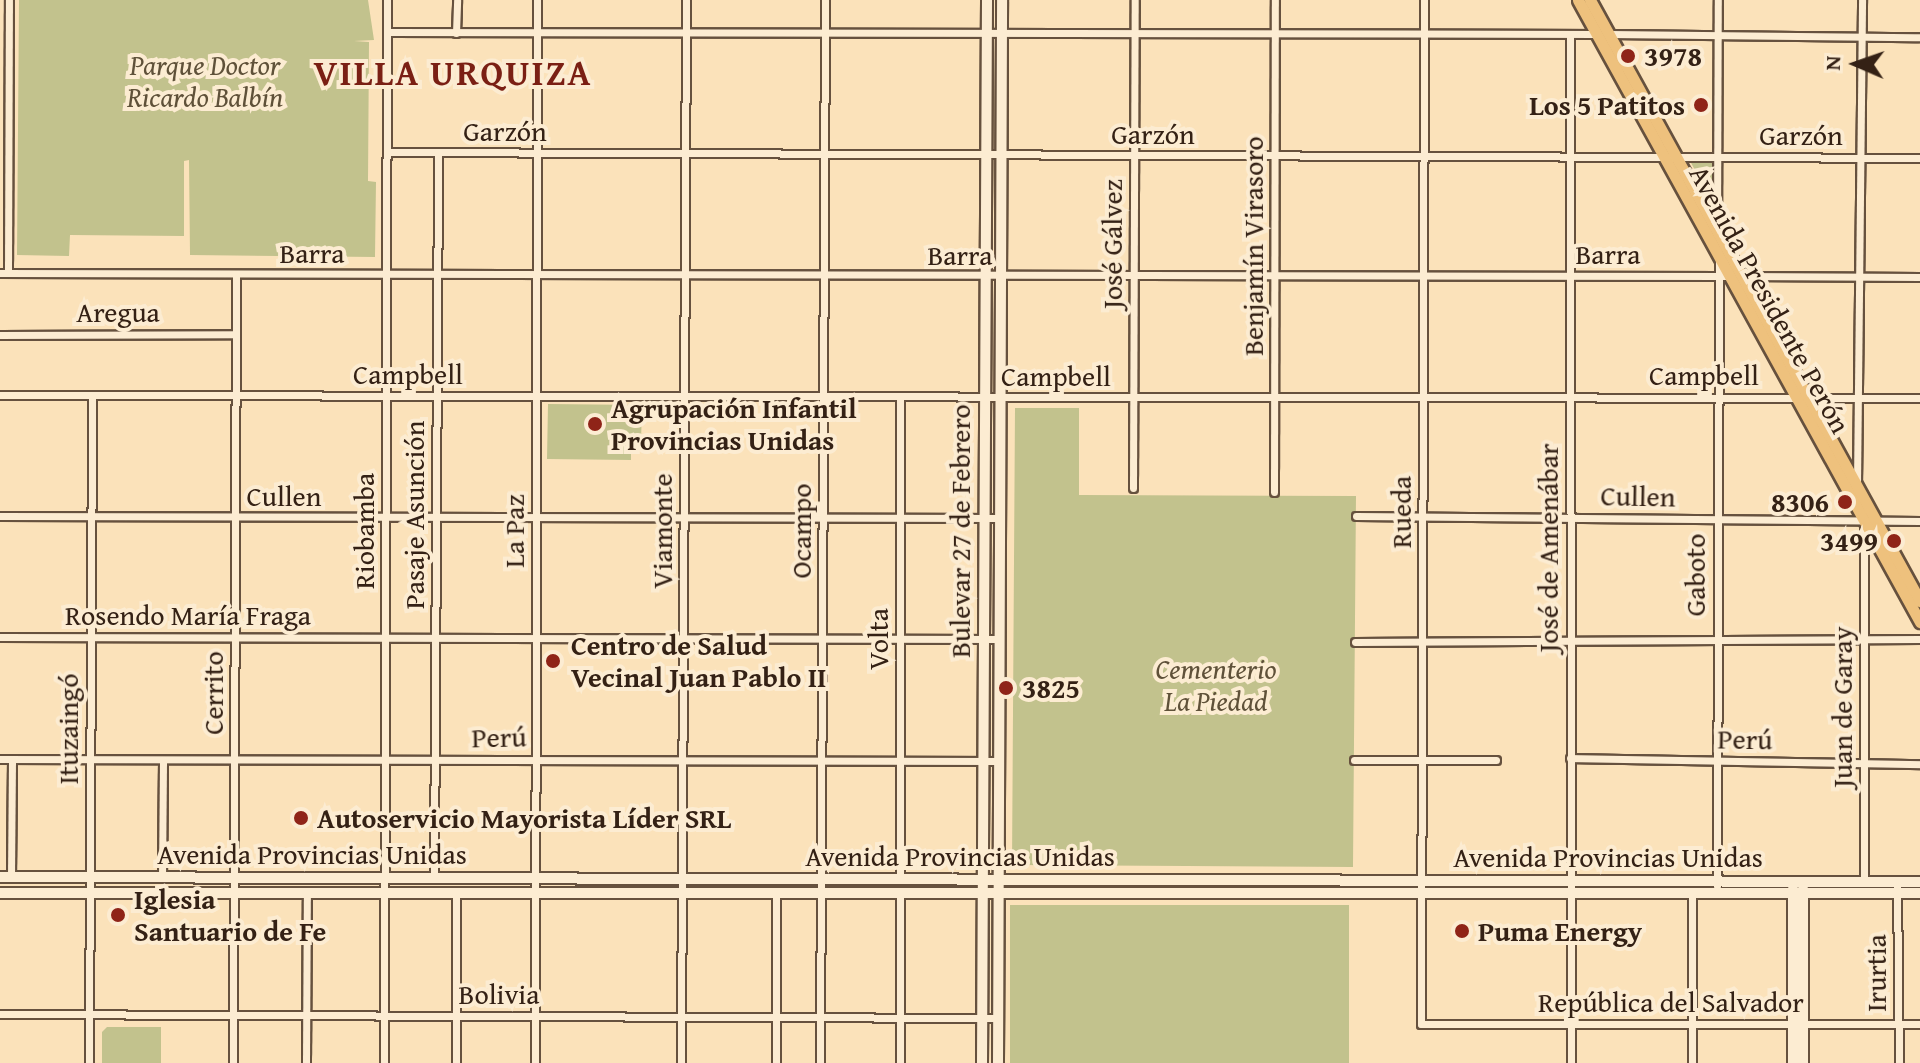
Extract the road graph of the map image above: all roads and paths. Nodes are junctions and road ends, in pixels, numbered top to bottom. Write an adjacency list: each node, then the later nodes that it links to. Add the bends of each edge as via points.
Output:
1 (9, 0): 16 (street)
2 (387, 0): 17 (street, Riobamba)
3 (457, 0): 18 (street)
4 (537, 0): 19 (street, La Paz)
5 (686, 0): 20 (street, Viamonte)
6 (825, 0): 21 (street, Ocampo)
7 (987, 0): 22 (main road, Bulevar 27 de Febrero)
8 (1002, 0): 23 (main road, Bulevar 27 de Febrero)
9 (1135, 0): 24 (street, José Gálvez)
10 (1275, 0): 25 (street, Benjamín Virasoro)
11 (1424, 0): 26 (street, Rueda)
12 (1578, 0): 28 (main road, Avenida Presidente Perón)
13 (1590, 0): 28 (main road, Avenida Presidente Perón)
14 (1718, 0): 29 (street)
15 (1862, 0): 30 (street)
16 (5, 27): 48 (street)
17 (387, 32): 18 (street); 32 (street, Riobamba)
18 (456, 33): 19 (street)
19 (537, 33): 20 (street); 34 (street, La Paz)
20 (686, 33): 21 (street); 35 (street, Viamonte)
21 (825, 33): 22 (street); 36 (street, Ocampo)
22 (987, 33): 23 (street); 37 (main road, Bulevar 27 de Febrero)
23 (1002, 33): 24 (street); 38 (main road, Bulevar 27 de Febrero)
24 (1135, 33): 25 (street); 39 (street, José Gálvez)
25 (1275, 33): 26 (street); 40 (street, Benjamín Virasoro)
26 (1424, 34): 27 (street); 41 (street, Rueda)
27 (1570, 34): 28 (street); 42 (street, José de Amenábar)
28 (1602, 34): 29 (street); 43 (main road, Avenida Presidente Perón)
29 (1718, 36): 30 (street); 44 (street)
30 (1862, 37): 31 (street); 45 (street)
31 (1920, 37)
32 (387, 152): 33 (street, Garzón); 50 (street, Riobamba)
33 (438, 153): 34 (street, Garzón); 51 (street, Pasaje Asunción)
34 (537, 153): 35 (street, Garzón); 52 (street, La Paz)
35 (686, 154): 36 (street, Garzón); 53 (street, Viamonte)
36 (824, 155): 37 (street, Garzón); 58 (street, Ocampo)
37 (986, 156): 38 (street, Garzón); 62 (main road, Bulevar 27 de Febrero)
38 (1001, 156): 39 (street, Garzón); 63 (main road, Bulevar 27 de Febrero)
39 (1134, 156): 40 (street, Garzón); 54 (street, José Gálvez)
40 (1275, 156): 41 (street, Garzón); 55 (street, Benjamín Virasoro)
41 (1423, 156): 42 (street, Garzón); 56 (street, Rueda)
42 (1570, 156): 43 (street, Garzón); 59 (street, José de Amenábar)
43 (1669, 157): 44 (street, Garzón); 47 (main road, Avenida Presidente Perón); 57 (main road, Avenida Presidente Perón)
44 (1717, 157): 45 (street, Garzón); 47 (street)
45 (1861, 158): 46 (street, Garzón); 60 (street)
46 (1920, 158)
47 (1717, 231): 57 (main road, Avenida Presidente Perón)
48 (4, 273): 49 (street, Barra)
49 (236, 274): 50 (street, Barra); 64 (street, Cerrito)
50 (387, 275): 51 (street, Barra); 69 (street, Riobamba)
51 (438, 275): 52 (street, Barra); 70 (street, Pasaje Asunción)
52 (537, 276): 53 (street, Barra); 71 (street, La Paz)
53 (685, 276): 58 (street, Barra); 72 (street, Viamonte)
54 (1134, 276): 55 (street, Barra); 63 (street, Barra); 82 (street, José Gálvez)
55 (1275, 276): 56 (street, Barra); 83 (street, Benjamín Virasoro)
56 (1423, 276): 59 (street, Barra); 74 (street, Rueda)
57 (1730, 276): 59 (street, Barra); 60 (street, Barra); 76 (street, Gaboto); 77 (main road, Avenida Presidente Perón)
58 (824, 277): 62 (street, Barra); 73 (street, Ocampo)
59 (1570, 277): 75 (street, José de Amenábar)
60 (1859, 277): 61 (street, Barra); 78 (street)
61 (1920, 277)
62 (986, 278): 63 (street, Barra); 80 (main road, Bulevar 27 de Febrero)
63 (1001, 278): 81 (main road, Bulevar 27 de Febrero)
64 (236, 334): 65 (street, Aregua); 68 (street, Cerrito)
65 (0, 335)
66 (0, 395): 67 (street, Campbell)
67 (92, 395): 68 (street, Campbell); 91 (street, Ituzaingó)
68 (236, 395): 69 (street, Campbell); 92 (street, Cerrito)
69 (386, 396): 70 (street, Campbell); 94 (street, Riobamba)
70 (437, 396): 71 (street, Campbell); 95 (street, Pasaje Asunción)
71 (537, 396): 72 (street, Campbell); 99 (street, La Paz)
72 (684, 397): 73 (street, Campbell); 100 (street, Viamonte)
73 (824, 397): 79 (street, Campbell); 101 (street, Ocampo)
74 (1423, 397): 75 (street, Campbell); 83 (street, Campbell); 88 (street, Rueda)
75 (1570, 397): 76 (street, Campbell); 93 (street, José de Amenábar)
76 (1718, 397): 77 (street, Campbell); 102 (street, Gaboto)
77 (1802, 397): 78 (street, Campbell); 85 (main road, Avenida Presidente Perón); 103 (main road, Avenida Presidente Perón)
78 (1858, 397): 84 (street, Campbell); 85 (street)
79 (900, 398): 80 (street, Campbell); 96 (street, Volta)
80 (984, 398): 81 (street, Campbell); 97 (main road, Bulevar 27 de Febrero)
81 (1000, 398): 82 (street, Campbell); 98 (main road, Bulevar 27 de Febrero)
82 (1133, 398): 83 (street, Campbell); 86 (street, José Gálvez)
83 (1274, 398): 87 (street, Benjamín Virasoro)
84 (1920, 398)
85 (1857, 487): 103 (main road, Avenida Presidente Perón)
86 (1133, 488)
87 (1274, 492)
88 (1423, 515): 90 (street, Cullen); 93 (street, Cullen); 122 (street, Rueda)
89 (0, 516): 91 (street, Cullen)
90 (1356, 516)
91 (91, 517): 92 (street, Cullen); 108 (street, Ituzaingó)
92 (235, 517): 94 (street, Cullen); 109 (street, Cerrito)
93 (1570, 517): 102 (street, Cullen); 118 (street, José de Amenábar)
94 (386, 518): 95 (street, Cullen); 110 (street, Riobamba)
95 (436, 518): 99 (street, Cullen); 111 (street, Pasaje Asunción)
96 (900, 518): 97 (street, Cullen); 101 (street, Cullen); 115 (street, Volta)
97 (984, 518): 98 (street, Cullen); 116 (main road, Bulevar 27 de Febrero)
98 (1000, 518): 117 (main road, Bulevar 27 de Febrero)
99 (536, 519): 100 (street, Cullen); 112 (street, La Paz)
100 (684, 519): 101 (street, Cullen); 113 (street, Viamonte)
101 (823, 519): 114 (street, Ocampo)
102 (1718, 519): 103 (street, Cullen); 119 (street, Gaboto)
103 (1870, 520): 104 (street, Cullen); 105 (main road, Avenida Presidente Perón); 106 (main road, Avenida Presidente Perón); 120 (street, Juan de Garay)
104 (1920, 521)
105 (1920, 601)
106 (1920, 622)
107 (0, 637): 108 (street, Rosendo María Fraga)
108 (91, 637): 109 (street, Rosendo María Fraga); 128 (street, Ituzaingó)
109 (235, 637): 110 (street, Rosendo María Fraga); 131 (street, Cerrito)
110 (386, 638): 111 (street, Rosendo María Fraga); 141 (street, Riobamba)
111 (436, 638): 112 (street, Rosendo María Fraga); 137 (street, Pasaje Asunción)
112 (536, 638): 113 (street, Rosendo María Fraga); 124 (street, La Paz)
113 (683, 638): 114 (street, Rosendo María Fraga); 129 (street, Viamonte)
114 (823, 639): 115 (street, Rosendo María Fraga); 132 (street, Ocampo)
115 (900, 639): 116 (street, Rosendo María Fraga); 138 (street, Volta)
116 (984, 639): 117 (street, Rosendo María Fraga); 139 (main road, Bulevar 27 de Febrero)
117 (1000, 639): 140 (main road, Bulevar 27 de Febrero)
118 (1570, 639): 119 (street); 122 (street); 125 (street, José de Amenábar)
119 (1717, 639): 120 (street); 136 (street, Gaboto)
120 (1864, 639): 121 (street); 142 (street, Juan de Garay)
121 (1920, 639)
122 (1422, 641): 123 (street); 134 (street, Rueda)
123 (1355, 642)
124 (536, 758): 129 (street, Perú); 137 (street, Perú); 150 (street, La Paz)
125 (1570, 758): 136 (street, Perú); 155 (street, José de Amenábar)
126 (0, 759): 127 (street, Perú)
127 (12, 759): 128 (street, Perú); 144 (street)
128 (90, 759): 130 (street, Perú); 145 (street, Ituzaingó)
129 (683, 759): 132 (street, Perú); 151 (street, Viamonte)
130 (163, 760): 131 (street, Perú); 146 (street)
131 (235, 760): 141 (street, Perú); 147 (street, Cerrito)
132 (822, 760): 138 (street, Perú); 153 (street, Ocampo)
133 (1354, 760): 134 (street)
134 (1422, 760): 135 (street); 152 (street, Rueda)
135 (1496, 760)
136 (1717, 760): 142 (street, Perú); 159 (street, Gaboto)
137 (435, 761): 141 (street, Perú); 149 (street, Pasaje Asunción)
138 (900, 761): 139 (street, Perú); 154 (street, Volta)
139 (983, 761): 140 (street, Perú); 157 (main road, Bulevar 27 de Febrero)
140 (999, 761): 158 (main road, Bulevar 27 de Febrero)
141 (385, 762): 148 (street, Riobamba)
142 (1864, 763): 143 (street, Perú); 161 (street, Juan de Garay)
143 (1920, 764)
144 (5, 876): 145 (main road, Avenida Provincias Unidas)
145 (90, 877): 146 (main road, Avenida Provincias Unidas); 171 (street, Ituzaingó)
146 (162, 877): 147 (main road, Avenida Provincias Unidas)
147 (234, 877): 148 (main road, Avenida Provincias Unidas); 172 (street, Cerrito)
148 (385, 878): 149 (main road, Avenida Provincias Unidas); 174 (street, Riobamba)
149 (434, 878): 150 (main road, Avenida Provincias Unidas)
150 (536, 879): 151 (main road, Avenida Provincias Unidas); 164 (street, La Paz)
151 (682, 879): 153 (main road, Avenida Provincias Unidas); 165 (street, Viamonte)
152 (1422, 879): 155 (main road, Avenida Provincias Unidas); 158 (main road, Avenida Provincias Unidas); 169 (street, Rueda)
153 (821, 880): 154 (main road, Avenida Provincias Unidas); 167 (street, Ocampo)
154 (900, 880): 157 (main road, Avenida Provincias Unidas)
155 (1570, 881): 159 (main road, Avenida Provincias Unidas); 175 (street, José de Amenábar)
156 (1920, 882): 162 (main road, Avenida Provincias Unidas)
157 (982, 886): 158 (main road, Avenida Provincias Unidas); 168 (main road, Avenida Provincias Unidas); 189 (main road, Bulevar 27 de Febrero)
158 (999, 886): 169 (main road, Avenida Provincias Unidas); 190 (main road, Bulevar 27 de Febrero)
159 (1717, 888): 160 (main road, Avenida Provincias Unidas); 176 (main road, Avenida Provincias Unidas)
160 (1798, 888): 161 (main road, Avenida Provincias Unidas); 194 (main road)
161 (1864, 888): 162 (main road, Avenida Provincias Unidas)
162 (1897, 888): 177 (main road, Avenida Provincias Unidas); 195 (street, Irurtia)
163 (456, 892): 164 (main road, Avenida Provincias Unidas); 174 (main road, Avenida Provincias Unidas); 183 (street)
164 (536, 892): 165 (main road, Avenida Provincias Unidas); 184 (street, La Paz)
165 (682, 892): 166 (main road, Avenida Provincias Unidas); 185 (street, Viamonte)
166 (776, 892): 167 (main road, Avenida Provincias Unidas); 186 (street)
167 (821, 892): 168 (main road, Avenida Provincias Unidas); 187 (street, Ocampo)
168 (900, 892): 188 (street)
169 (1422, 892): 175 (main road, Avenida Provincias Unidas); 191 (street, Rueda)
170 (0, 893): 171 (main road, Avenida Provincias Unidas)
171 (90, 893): 172 (main road, Avenida Provincias Unidas); 179 (street, Ituzaingó)
172 (234, 893): 173 (main road, Avenida Provincias Unidas); 180 (street, Cerrito)
173 (307, 893): 174 (main road, Avenida Provincias Unidas); 181 (street)
174 (385, 893): 182 (street, Riobamba)
175 (1570, 893): 176 (main road, Avenida Provincias Unidas); 192 (street, José de Amenábar)
176 (1692, 893): 193 (street)
177 (1920, 893)
178 (0, 1014): 179 (street, Bolivia)
179 (89, 1014): 180 (street, Bolivia); 197 (street, Ituzaingó)
180 (234, 1015): 181 (street, Bolivia); 198 (street, Cerrito)
181 (306, 1015): 182 (street, Bolivia); 199 (street)
182 (384, 1015): 183 (street, Bolivia); 200 (street, Riobamba)
183 (456, 1016): 184 (street, Bolivia); 201 (street)
184 (535, 1016): 185 (street, Bolivia); 202 (street, La Paz)
185 (681, 1017): 186 (street, Bolivia); 203 (street, Viamonte)
186 (776, 1017): 187 (street, Bolivia); 204 (street)
187 (821, 1017): 188 (street, Bolivia); 205 (street, Ocampo)
188 (900, 1018): 189 (street, Bolivia); 206 (street)
189 (982, 1018): 190 (street, Bolivia); 207 (main road, Bulevar 27 de Febrero)
190 (998, 1018): 208 (main road, Bulevar 27 de Febrero)
191 (1421, 1024): 192 (street, República del Salvador)
192 (1571, 1024): 193 (street, República del Salvador); 209 (street, José de Amenábar)
193 (1692, 1024): 194 (street, República del Salvador); 210 (street)
194 (1798, 1024): 195 (street, República del Salvador); 211 (main road); 212 (main road)
195 (1898, 1024): 196 (street, República del Salvador); 213 (street, Irurtia)
196 (1920, 1024)
197 (89, 1063)
198 (233, 1063)
199 (306, 1063)
200 (384, 1063)
201 (456, 1063)
202 (535, 1063)
203 (681, 1063)
204 (776, 1063)
205 (820, 1063)
206 (900, 1063)
207 (982, 1063)
208 (998, 1063)
209 (1571, 1063)
210 (1692, 1063)
211 (1793, 1063)
212 (1803, 1063)
213 (1899, 1063)

